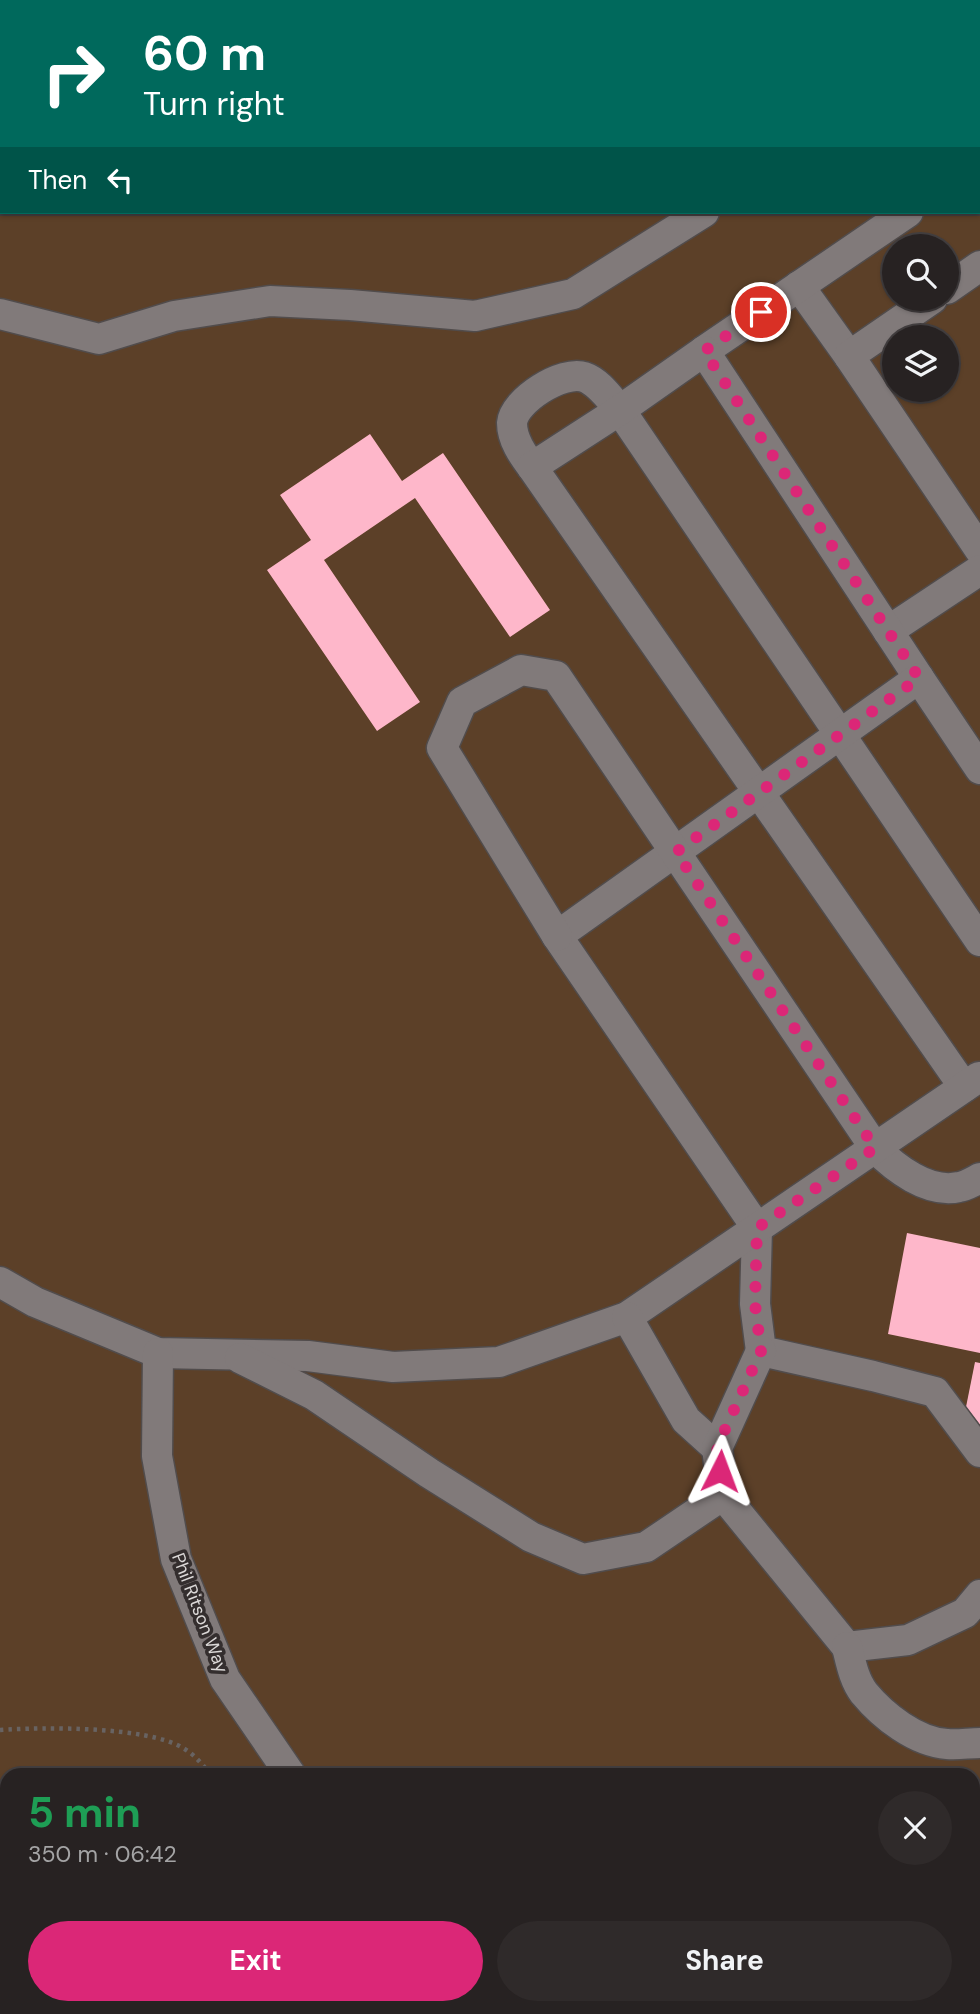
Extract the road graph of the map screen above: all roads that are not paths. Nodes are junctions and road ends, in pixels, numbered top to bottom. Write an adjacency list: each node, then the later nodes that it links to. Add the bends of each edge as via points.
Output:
1 (701, 214): 7 (street, via 573,294 475,316 270,301 174,316 99,339)
2 (905, 214): 5 (street)
3 (980, 266): 4 (street)
4 (959, 281)
5 (799, 286): 8 (street); 9 (street)
6 (915, 311): 9 (street)
7 (0, 314)
8 (704, 351): 10 (street); 14 (street)
9 (849, 356): 12 (street)
10 (620, 410): 11 (street); 11 (street, via 586,378 574,375 539,390 520,406 512,423 521,452); 17 (street)
11 (532, 467): 19 (street)
12 (980, 550)
13 (980, 570): 14 (street)
14 (888, 632): 15 (street)
15 (919, 678): 16 (street); 17 (street)
16 (971, 734): 18 (street)
17 (840, 735): 19 (street); 22 (street)
18 (980, 769)
19 (758, 793): 20 (street); 23 (street)
20 (676, 852): 21 (street); 21 (street, via 556,676 521,670 462,702 442,748); 24 (street)
21 (556, 936): 26 (street)
22 (980, 941)
23 (972, 1082): 24 (street)
24 (875, 1148): 25 (street, via 894,1167 939,1187 959,1188); 26 (street)
25 (980, 1178)
26 (757, 1228): 28 (street); 29 (street, via 755,1304)
27 (0, 1282): 30 (street)
28 (628, 1317): 31 (street, via 499,1362 393,1367 308,1356); 32 (street, via 685,1420)
29 (761, 1351): 32 (street); 33 (street, via 935,1392)
30 (158, 1353): 31 (street); 38 (street, Phil Ritson Way, via 157,1456 176,1559 225,1679)
31 (229, 1353): 34 (street, via 314,1395 531,1537 583,1559 646,1547)
32 (717, 1447): 34 (street)
33 (980, 1452)
34 (723, 1495): 36 (street)
35 (980, 1595): 36 (street, via 965,1613 908,1640)
36 (847, 1647): 37 (street, via 863,1692 890,1718 915,1734 945,1744)
37 (980, 1743)
38 (286, 1768)

